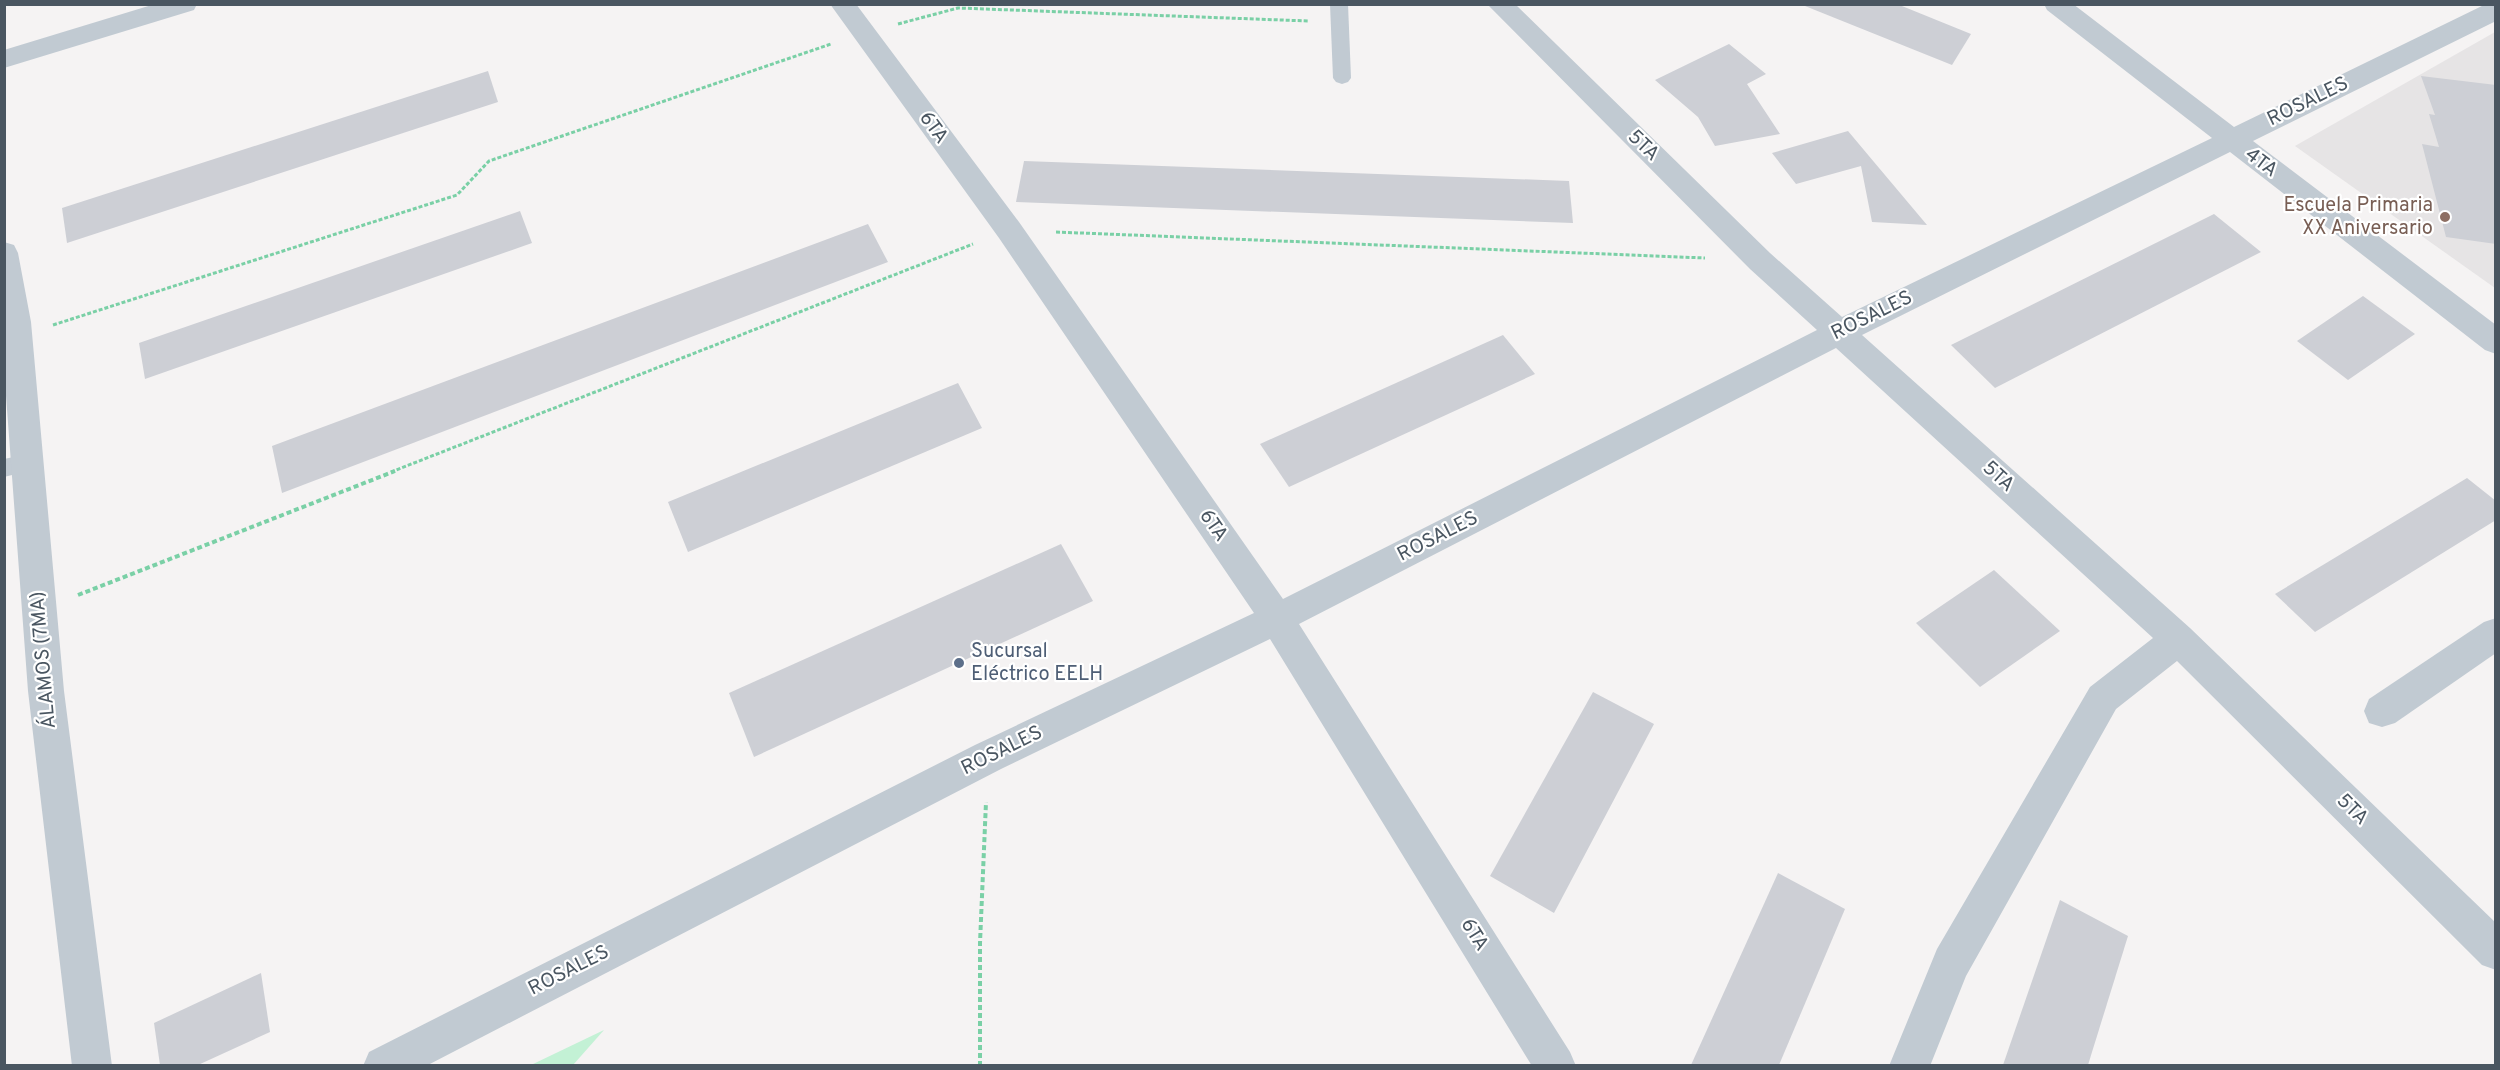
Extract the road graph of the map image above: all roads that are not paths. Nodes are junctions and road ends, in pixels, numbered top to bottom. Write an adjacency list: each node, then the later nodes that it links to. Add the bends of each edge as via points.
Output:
1 (185, 4): 7 (street)
2 (842, 4): 14 (street, 6TA, via 1009,230)
3 (1339, 4): 8 (lane)
4 (1498, 4): 11 (street, 5TA)
5 (2056, 4): 9 (street, 4TA)
6 (2496, 10): 9 (street, ROSALES)
7 (4, 59)
8 (1342, 78)
9 (2231, 140): 11 (street, ROSALES); 12 (street, 4TA)
10 (4, 253): 13 (street, ÁLAMOS (7MA), via 17,337)
11 (1838, 333): 14 (street, ROSALES); 16 (street, 5TA)
12 (2496, 342)
13 (16, 466): 19 (street, ÁLAMOS (7MA), via 39,611)
14 (1277, 619): 20 (street, ROSALES, via 988,757); 21 (street, 6TA)
15 (2496, 633): 17 (street)
16 (2178, 639): 18 (street, 5TA); 22 (street, via 2103,698 1951,963)
17 (2382, 711)
18 (2496, 951)
19 (92, 1065)
20 (382, 1065)
21 (1556, 1065)
22 (1909, 1065)

